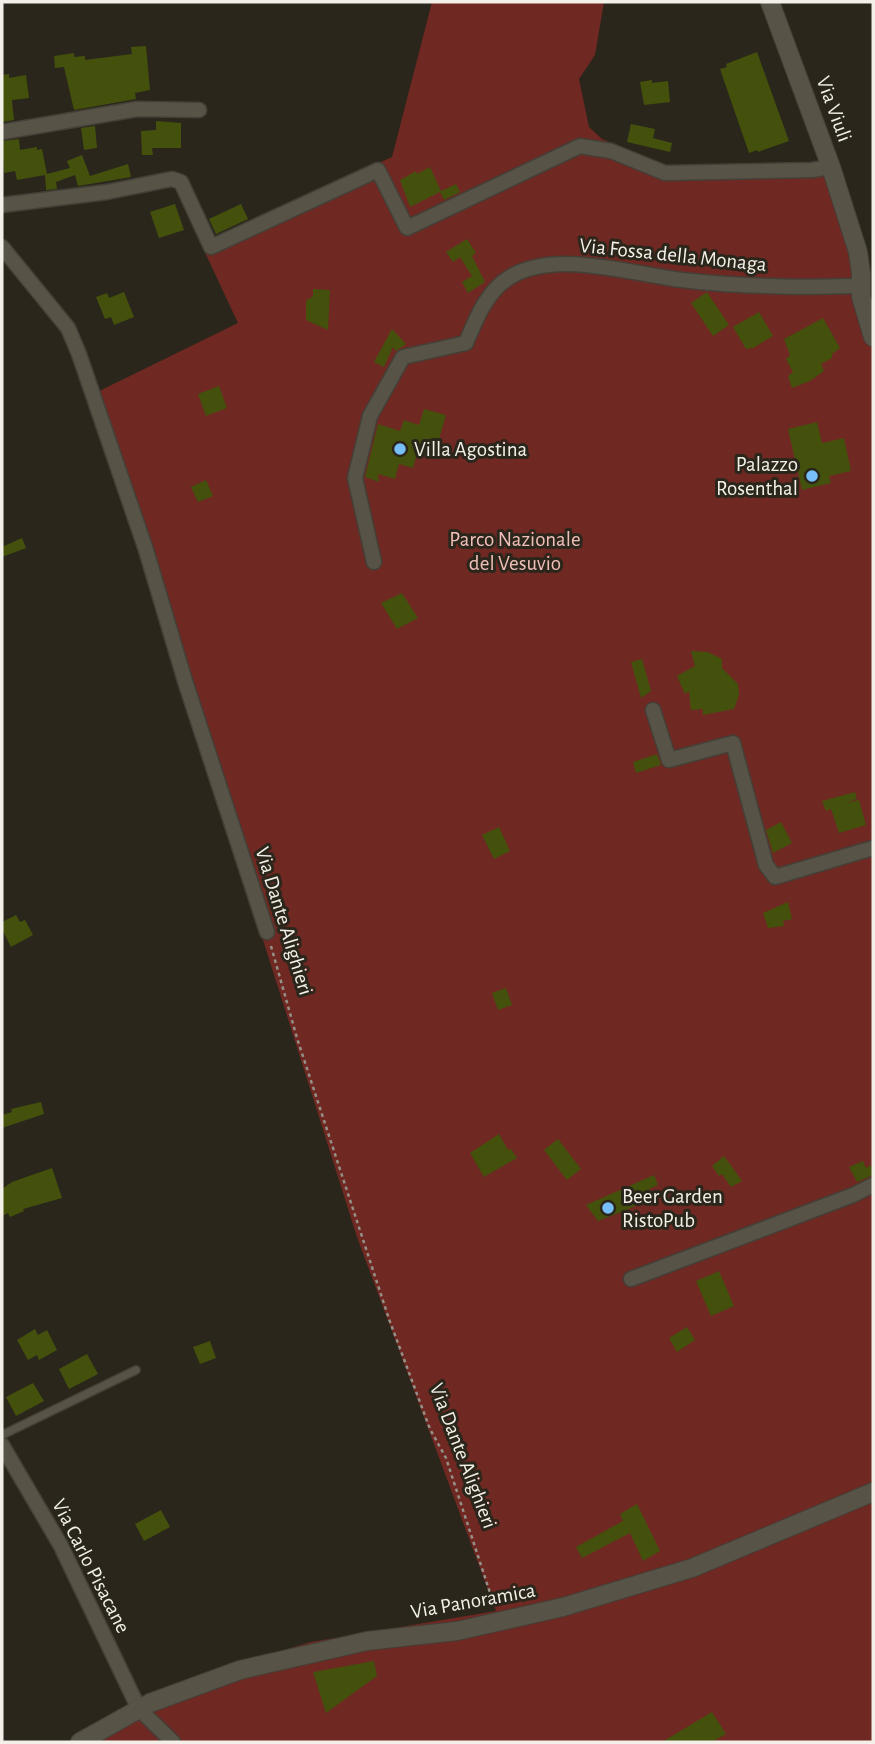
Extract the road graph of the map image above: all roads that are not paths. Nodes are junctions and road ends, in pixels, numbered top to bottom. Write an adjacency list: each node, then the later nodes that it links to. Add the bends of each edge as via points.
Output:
1 (770, 2): 4 (street, Via Viuli)
2 (200, 110): 3 (street, via 137,109)
3 (2, 132)
4 (831, 167): 5 (street, via 664,173 611,151 580,146 407,228 378,170 211,247 181,182 172,179); 7 (street, Via Viuli)
5 (2, 205)
6 (2, 247): 12 (street, Via Dante Alighieri, via 68,328 79,354)
7 (864, 279): 8 (street, Via Viuli, via 860,297); 9 (street, Via Fossa della Monaga, via 771,287 581,264 536,268 510,277 480,311 466,343 403,357 370,416 355,478)
8 (873, 337)
9 (374, 562)
10 (653, 710): 11 (street, via 669,760 733,743 766,865 775,877)
11 (873, 848)
12 (267, 932)
13 (873, 1185): 14 (street)
14 (631, 1279)
15 (136, 1370): 16 (lane)
16 (2, 1435)
17 (2, 1445): 19 (street, Via Carlo Pisacane, via 61,1546)
18 (873, 1492): 19 (street, Via Panoramica, via 692,1568 563,1608 457,1631 368,1641 240,1670)
19 (139, 1709): 20 (street, Via Panoramica); 21 (street)
20 (80, 1742)
21 (173, 1742)

